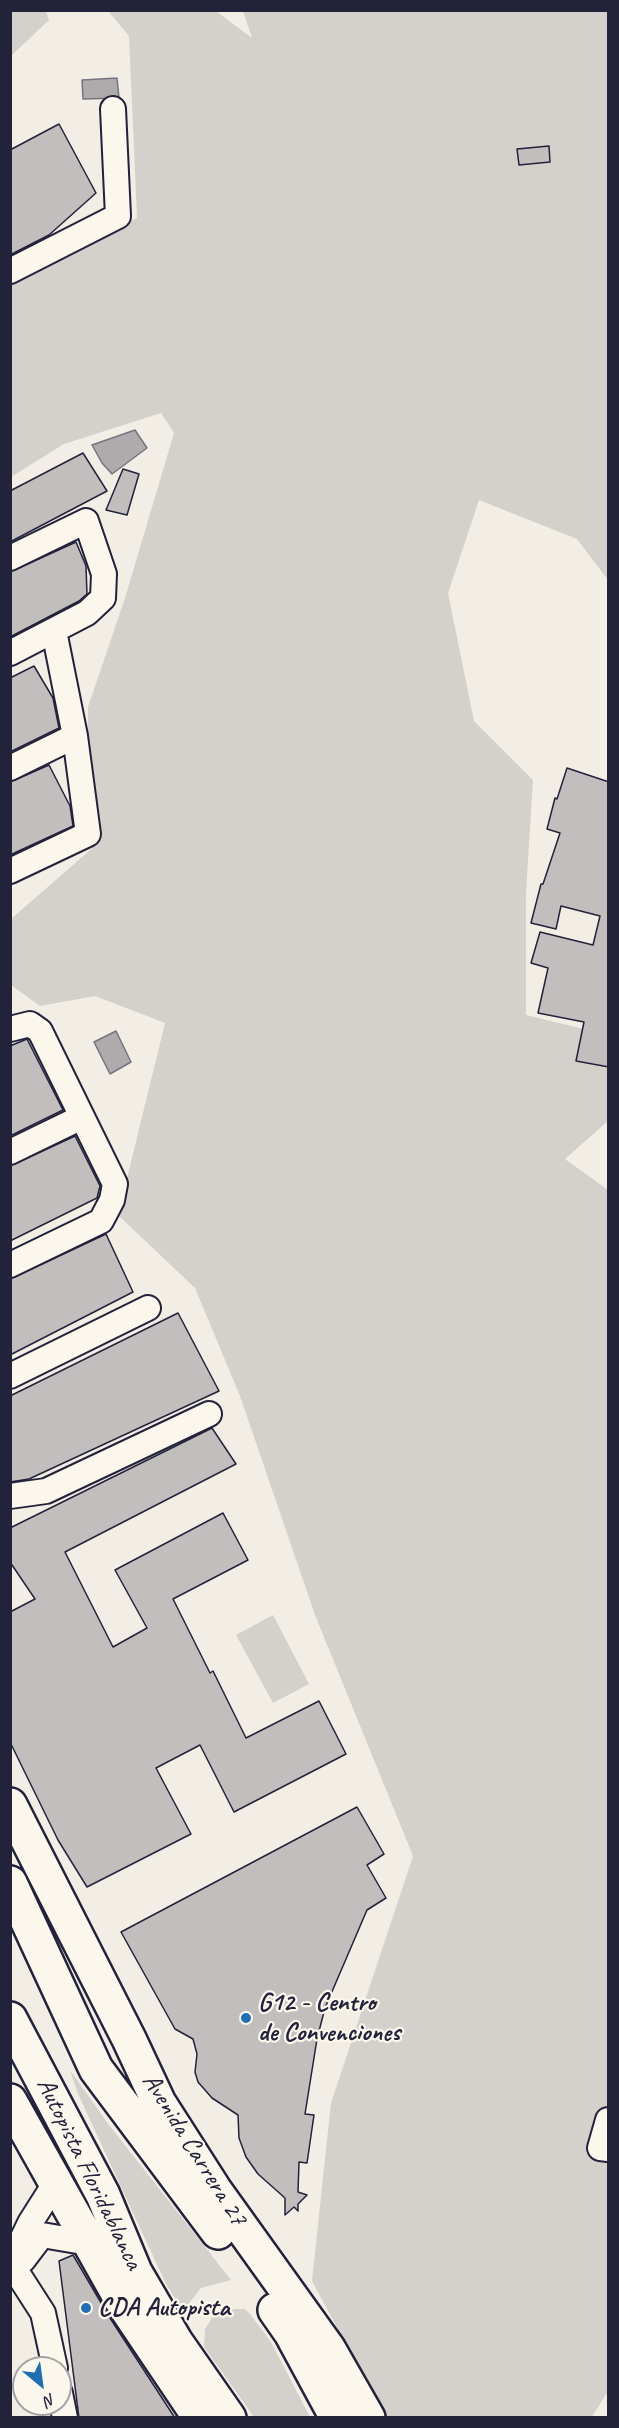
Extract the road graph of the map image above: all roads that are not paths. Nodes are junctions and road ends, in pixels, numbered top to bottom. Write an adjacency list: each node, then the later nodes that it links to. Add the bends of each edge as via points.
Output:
1 (112, 109): 2 (street, via 118,216)
2 (10, 271)
3 (10, 558): 4 (street, via 86,521 104,574 102,598 87,613)
4 (54, 631): 5 (street); 6 (street)
5 (10, 653)
6 (75, 736): 7 (street); 8 (street, via 88,834)
7 (10, 768)
8 (10, 871)
9 (10, 1029): 10 (street, via 30,1024 40,1031)
10 (82, 1117): 11 (street); 12 (street, via 115,1184 112,1200 101,1221)
11 (10, 1152)
12 (10, 1265)
13 (148, 1308): 14 (street)
14 (10, 1376)
15 (209, 1414): 16 (street, via 46,1491)
16 (10, 1496)
17 (10, 1805): 18 (highway, Avenida Carrera 27)
18 (39, 1864): 21 (highway, via 72,1965); 32 (highway, Avenida Carrera 27, via 159,2103 213,2189 328,2348)
19 (10, 1883): 21 (highway, Autopista Floridablanca)
20 (10, 2019): 30 (highway, Autopista Floridablanca, via 79,2147 135,2271 176,2342)
21 (96, 2069): 31 (highway, Autopista Floridablanca, via 291,2333)
22 (10, 2101): 25 (highway)
23 (609, 2120): 24 (street)
24 (604, 2149)
25 (56, 2182): 26 (highway); 27 (street, via 18,2248)
26 (89, 2243): 27 (street, via 42,2235); 29 (highway, via 126,2308)
27 (13, 2279): 28 (street, via 43,2313)
28 (52, 2356)
29 (200, 2418)
30 (229, 2418)
31 (337, 2418)
32 (368, 2418)

